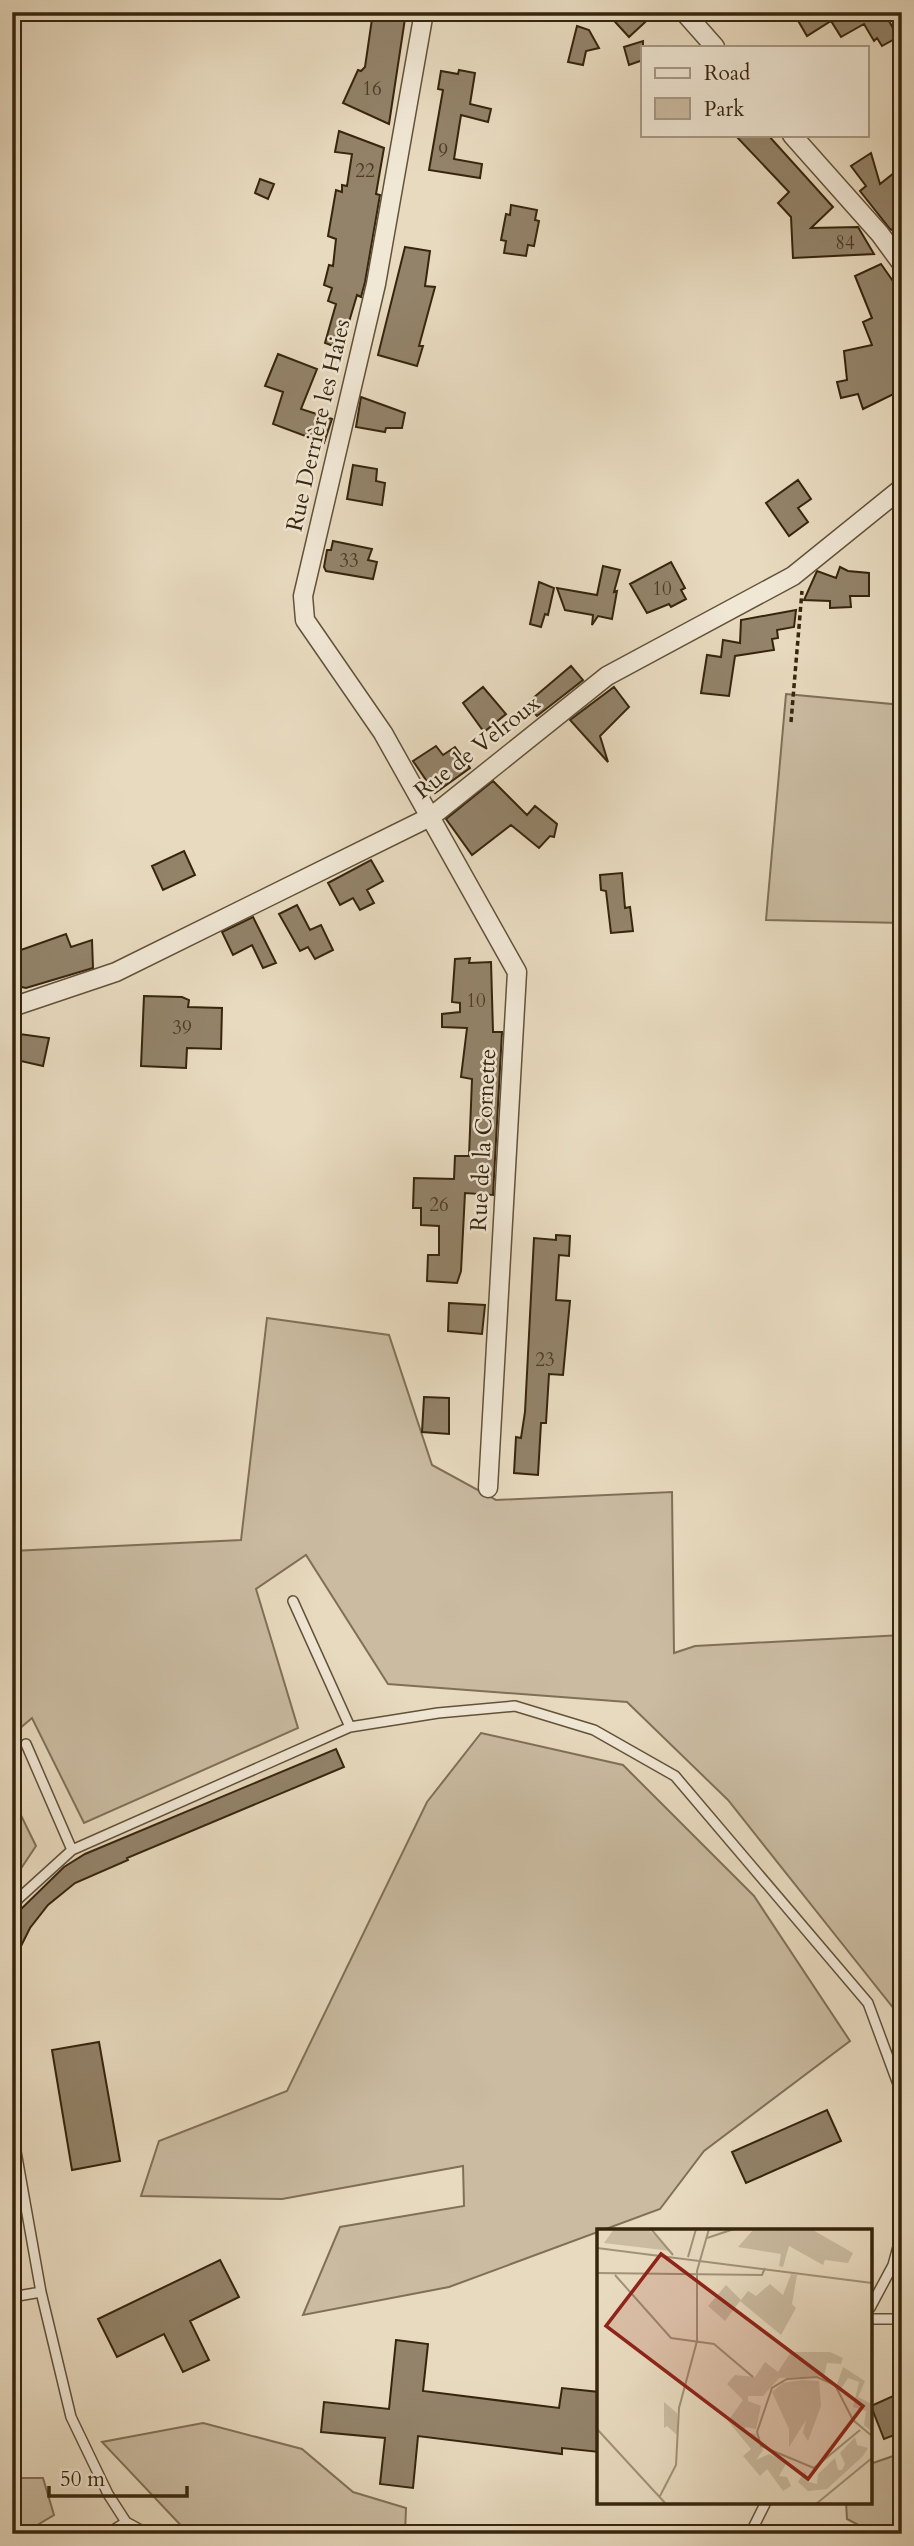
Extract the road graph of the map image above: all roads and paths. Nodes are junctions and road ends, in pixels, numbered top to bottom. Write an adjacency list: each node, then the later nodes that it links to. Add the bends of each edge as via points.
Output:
1 (424, 12): 9 (street, Rue Derrière les Haies, via 376,284 303,596 305,620 383,733)
2 (684, 12): 3 (street)
3 (714, 46)
4 (793, 136): 5 (street)
5 (902, 264)
6 (902, 488): 7 (street, Rue de Velroux)
7 (804, 568): 8 (path); 9 (street, Rue de Velroux, via 607,676)
8 (791, 722)
9 (432, 816): 10 (street, Rue de Velroux, via 116,972); 11 (street, Rue de la Cornette, via 517,972)
10 (12, 1007)
11 (488, 1488)
12 (293, 1601): 13 (lane)
13 (350, 1727): 15 (lane); 17 (lane, via 515,1706 594,1730 675,1776 868,2003)
14 (26, 1744): 15 (lane)
15 (72, 1850): 16 (lane, via 18,1899)
16 (12, 1910)
17 (902, 2095)
18 (12, 2129): 20 (lane)
19 (902, 2232): 22 (lane, via 893,2265)
20 (41, 2292): 21 (lane); 26 (lane, via 71,2417)
21 (12, 2297)
22 (872, 2304)
23 (872, 2319): 24 (lane)
24 (902, 2319)
25 (765, 2504): 29 (lane)
26 (125, 2522): 27 (lane); 28 (lane)
27 (107, 2534)
28 (148, 2534)
29 (750, 2534)

